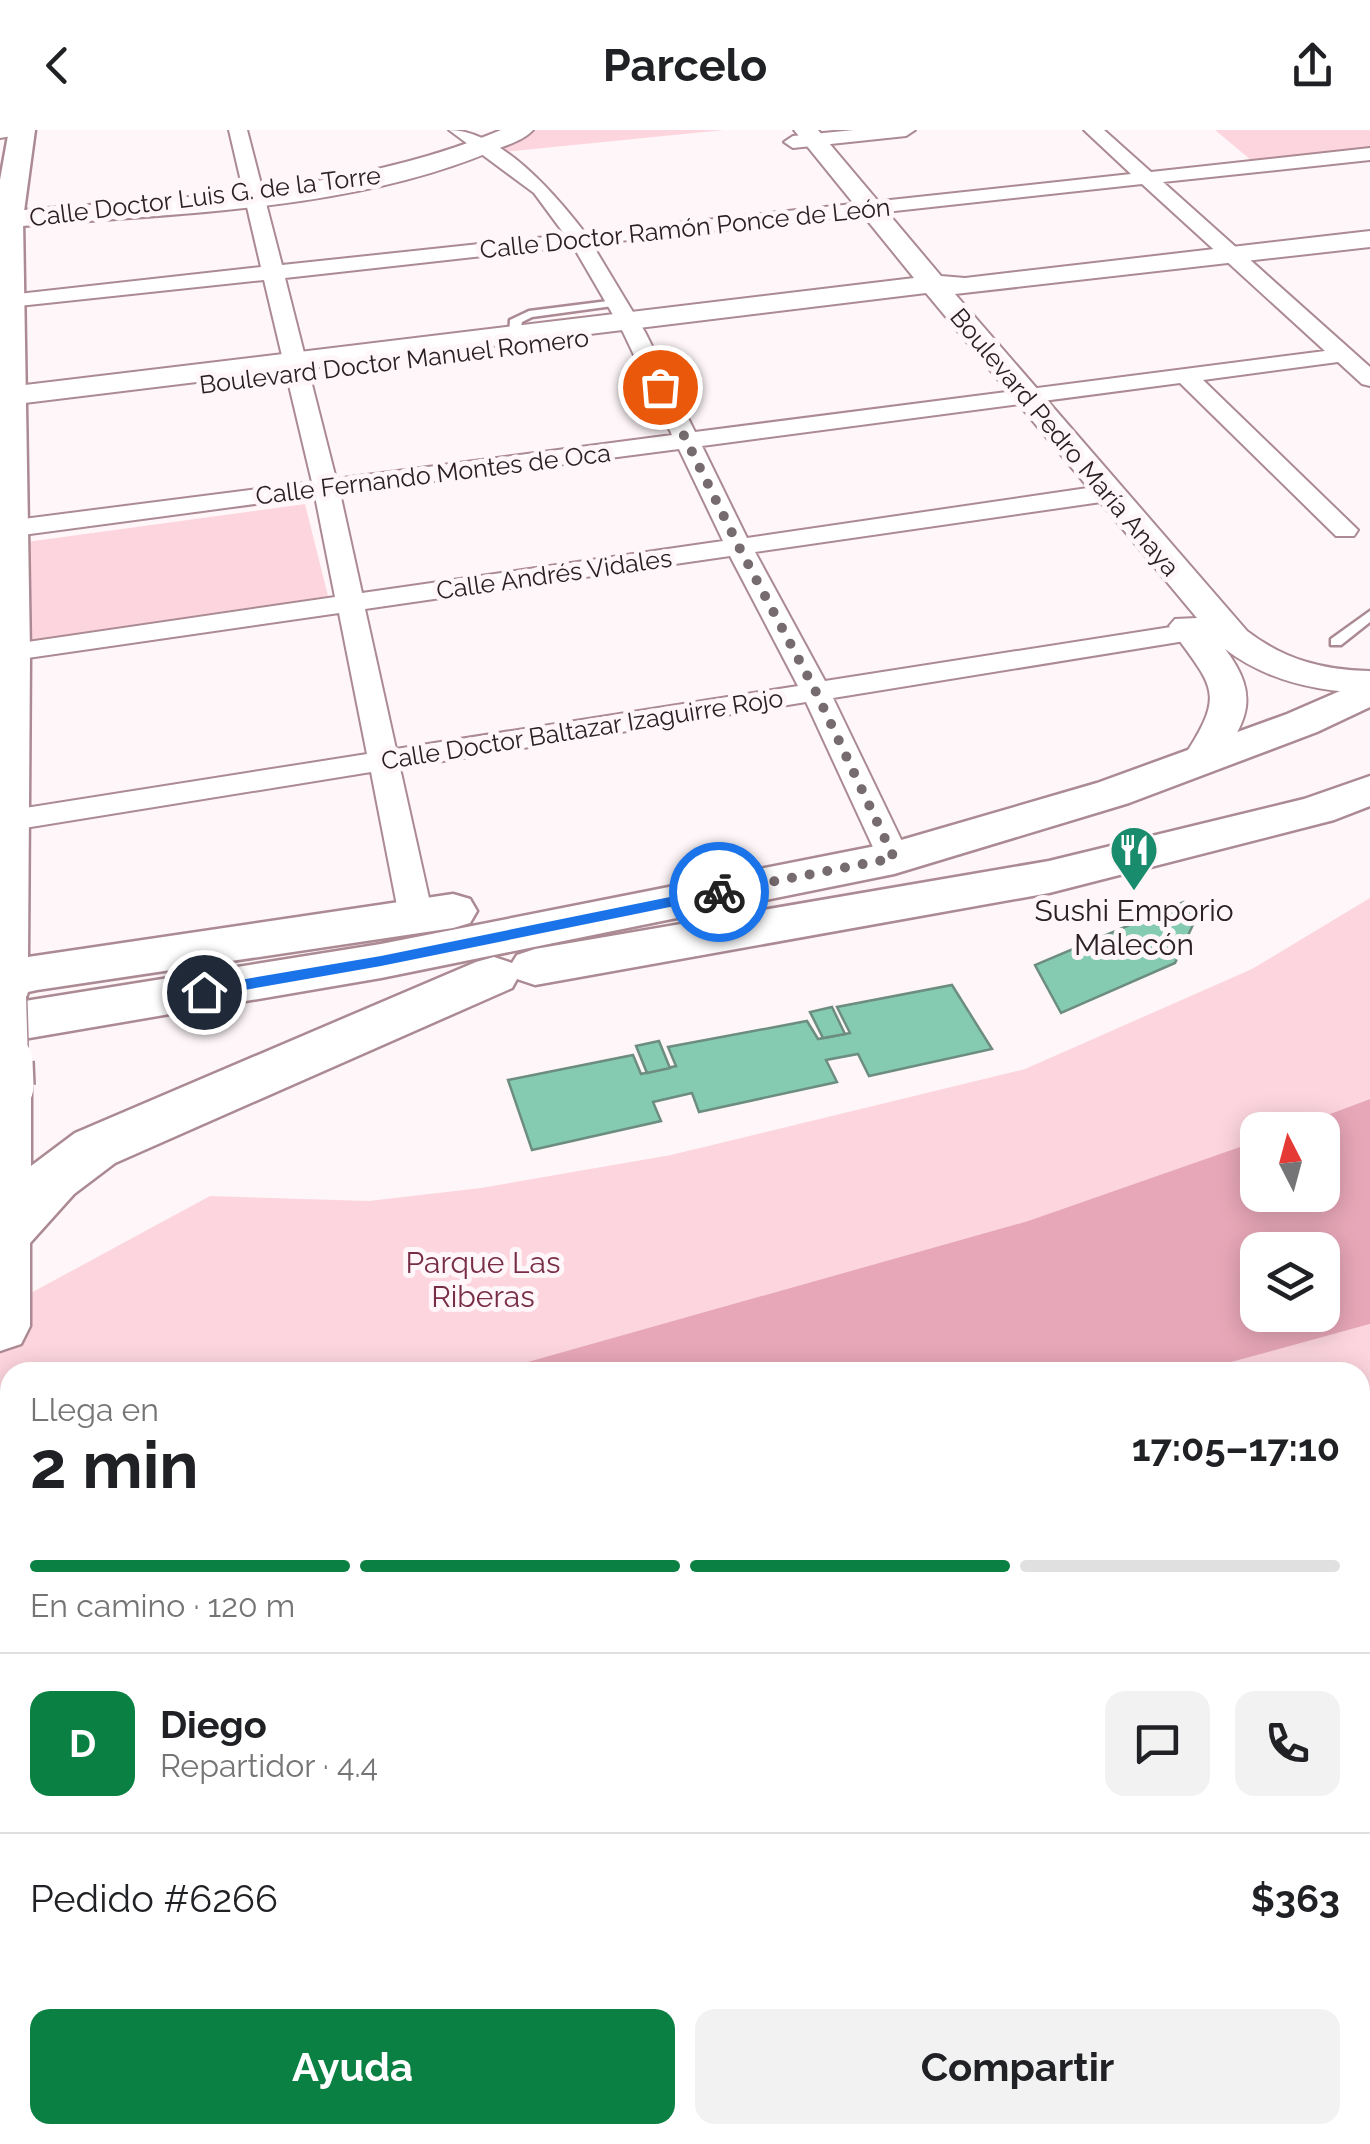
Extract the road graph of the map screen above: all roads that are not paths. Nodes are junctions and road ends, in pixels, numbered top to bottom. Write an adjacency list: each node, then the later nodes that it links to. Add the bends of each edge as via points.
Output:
1 (20, 130): 6 (street); 13 (main road)
2 (238, 130): 11 (street)
3 (522, 130): 8 (street, Calle Doctor Luis G. de la Torre)
4 (906, 130): 7 (street)
5 (1093, 130): 10 (street)
6 (0, 132)
7 (799, 135): 12 (street, Boulevard Pedro María Anaya)
8 (478, 138): 11 (street, Calle Doctor Luis G. de la Torre, via 428,166); 14 (street, via 541,189)
9 (1370, 154): 10 (street, Calle Doctor Ramón Ponce de León)
10 (1145, 178): 12 (street, Calle Doctor Ramón Ponce de León); 16 (street)
11 (254, 192): 13 (street, Calle Doctor Luis G. de la Torre); 17 (street)
12 (858, 210): 14 (street, Calle Doctor Ramón Ponce de León); 18 (street, Boulevard Pedro María Anaya)
13 (4, 216): 19 (main road)
14 (579, 239): 17 (street, Calle Doctor Ramón Ponce de León); 20 (street)
15 (1370, 239): 16 (street, Boulevard Doctor Manuel Romero)
16 (1233, 256): 18 (street, Boulevard Doctor Manuel Romero); 21 (street)
17 (274, 272): 19 (street, Calle Doctor Ramón Ponce de León); 22 (street)
18 (933, 290): 20 (street, Boulevard Doctor Manuel Romero); 25 (street, Boulevard Pedro María Anaya)
19 (3, 302): 26 (main road)
20 (626, 319): 22 (street, Boulevard Doctor Manuel Romero); 22 (street, Boulevard Doctor Manuel Romero); 27 (street)
21 (1343, 356): 23 (street, Calle Fernando Montes de Oca); 24 (street)
22 (295, 368): 26 (street, Boulevard Doctor Manuel Romero); 28 (street)
23 (1186, 376): 25 (street, Calle Fernando Montes de Oca); 31 (street)
24 (1370, 379)
25 (1014, 398): 27 (street, Calle Fernando Montes de Oca); 29 (street, Boulevard Pedro María Anaya)
26 (3, 403): 30 (main road)
27 (686, 442): 28 (street, Calle Fernando Montes de Oca); 32 (street)
28 (326, 488): 30 (street, Calle Fernando Montes de Oca); 33 (street)
29 (1095, 495): 32 (street, Calle Andrés Vidales); 35 (street, Boulevard Pedro María Anaya)
30 (3, 530): 37 (main road)
31 (1345, 530)
32 (739, 547): 33 (street, Calle Andrés Vidales); 40 (street)
33 (348, 604): 37 (street, Calle Andrés Vidales); 42 (street)
34 (1370, 616): 36 (lane)
35 (1208, 629): 38 (street, Boulevard Pedro María Anaya, via 1293,673); 40 (street, Calle Doctor Baltazar Izaguirre Rojo); 43 (street, Boulevard Pedro María Anaya, via 1231,691 1226,724)
36 (1336, 642)
37 (4, 653): 41 (main road)
38 (1370, 682)
39 (1370, 691): 43 (main road)
40 (816, 692): 42 (street, Calle Doctor Baltazar Izaguirre Rojo); 47 (street)
41 (3, 708): 46 (main road)
42 (381, 761): 46 (street, Calle Doctor Baltazar Izaguirre Rojo); 49 (street)
43 (1200, 761): 45 (main road)
44 (1370, 790): 48 (main road, via 1318,810)
45 (1113, 793): 47 (main road); 48 (main road, via 1026,840)
46 (3, 821): 51 (main road)
47 (873, 863): 49 (main road, via 789,864); 51 (main road, via 381,961)
48 (1049, 876): 50 (main road)
49 (416, 916): 51 (main road, via 37,972)
50 (494, 975): 52 (main road, via 166,1029); 53 (main road, via 95,1148 54,1178)
51 (1, 996): 52 (main road, bridge)
52 (2, 1096): 53 (main road)
53 (4, 1239): 54 (main road)
54 (0, 1326)

